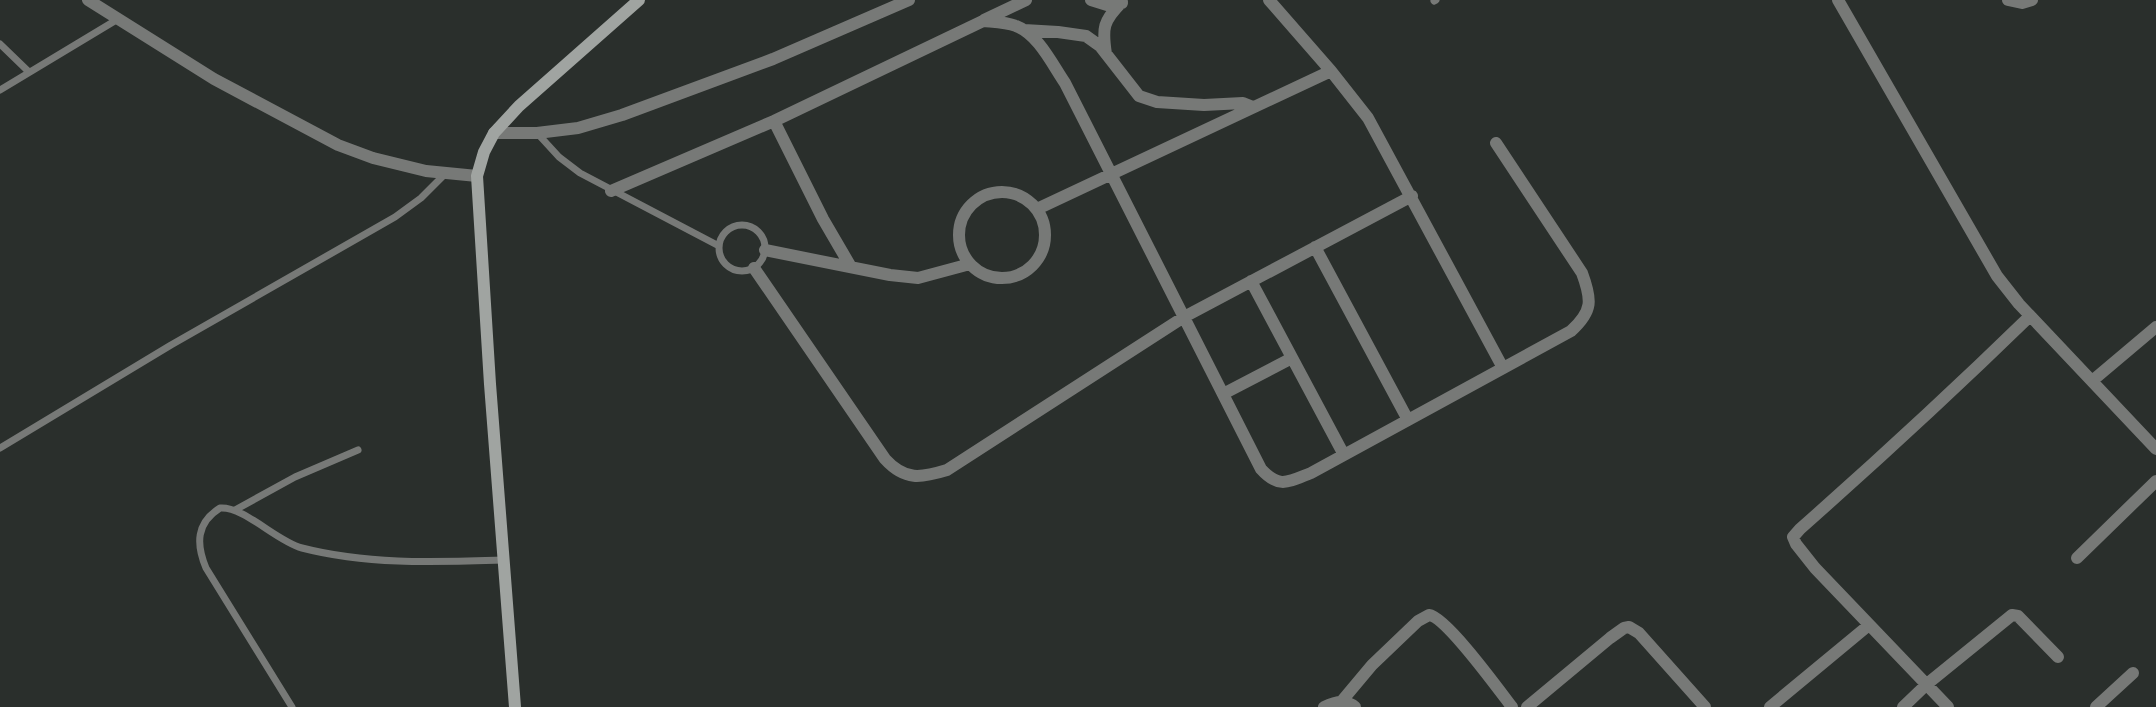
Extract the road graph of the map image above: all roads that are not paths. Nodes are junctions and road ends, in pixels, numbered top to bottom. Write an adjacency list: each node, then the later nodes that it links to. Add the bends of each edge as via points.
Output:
1 (88, 0): 11 (street)
2 (639, 0): 21 (street)
3 (909, 0): 22 (street, via 773,59 622,115 578,128)
4 (1026, 0): 12 (street)
5 (1091, 0): 10 (street, via 1107,5)
6 (1269, 0): 16 (street)
7 (1838, 0): 37 (street, via 1977,244)
8 (2008, 0): 9 (street)
9 (2032, 0)
10 (1125, 1): 15 (street, via 1108,17 1102,33)
11 (118, 19): 17 (lane); 24 (street, via 214,79 338,145 373,158)
12 (983, 21): 13 (street); 20 (street)
13 (1024, 30): 15 (street, via 1086,36); 25 (street, via 1065,83)
14 (0, 44): 17 (lane)
15 (1106, 54): 19 (street, via 1138,96 1157,102 1243,103)
16 (1331, 71): 19 (street); 28 (street, via 1368,118)
17 (29, 72): 18 (lane)
18 (0, 90)
19 (1253, 107): 25 (street)
20 (774, 121): 27 (street); 34 (street)
21 (494, 133): 22 (street); 26 (street)
22 (537, 133): 27 (lane, via 579,173)
23 (1496, 143): 41 (street, via 1582,273 1590,296 1588,310 1571,331)
24 (446, 173): 26 (street); 45 (lane, via 395,217)
25 (1110, 173): 29 (street); 38 (street)
26 (477, 176): 52 (street)
27 (611, 191): 30 (lane)
28 (1412, 196): 31 (street); 41 (street)
29 (1037, 208): 33 (street, via 1046,236 1035,263 1010,277 982,273); 33 (street, via 1011,192 981,196 969,206 959,235)
30 (719, 246): 32 (lane, via 725,232 740,225 755,230); 35 (lane, via 719,255 730,268)
31 (1315, 248): 36 (street); 44 (street)
32 (765, 250): 34 (street); 35 (lane)
33 (970, 264): 34 (street, via 918,278)
34 (851, 267)
35 (754, 268): 38 (street, via 885,459 904,475 923,477 948,470)
36 (1251, 281): 38 (street); 40 (street)
37 (2030, 316): 42 (street); 53 (street, via 1794,534 1802,552)
38 (1184, 317): 43 (street)
39 (2156, 327): 42 (street)
40 (1292, 358): 43 (street); 48 (street)
41 (1503, 368): 44 (street)
42 (2092, 381): 46 (street)
43 (1223, 394): 48 (street, via 1261,469 1270,479 1290,482)
44 (1408, 420): 48 (street)
45 (0, 448)
46 (2156, 449)
47 (358, 450): 50 (lane, via 295,477)
48 (1344, 455)
49 (2156, 481): 51 (street)
50 (235, 510): 52 (lane, via 283,540 328,554 436,562); 58 (lane, via 225,507 214,512 204,524 200,553)
51 (2077, 558)
52 (504, 560): 59 (street)
53 (1869, 625): 56 (street); 65 (street)
54 (2058, 657): 56 (street, via 2014,614)
55 (2133, 673): 68 (street)
56 (1927, 684): 66 (street); 67 (street)
57 (1341, 702): 60 (street); 61 (street); 62 (street, via 1372,664 1429,615 1458,639)
58 (292, 707)
59 (515, 707)
60 (1324, 707)
61 (1355, 707)
62 (1512, 707)
63 (1527, 707): 64 (street, via 1610,638 1629,627 1639,633)
64 (1705, 707)
65 (1770, 707)
66 (1903, 707)
67 (1948, 707)
68 (2096, 707)

